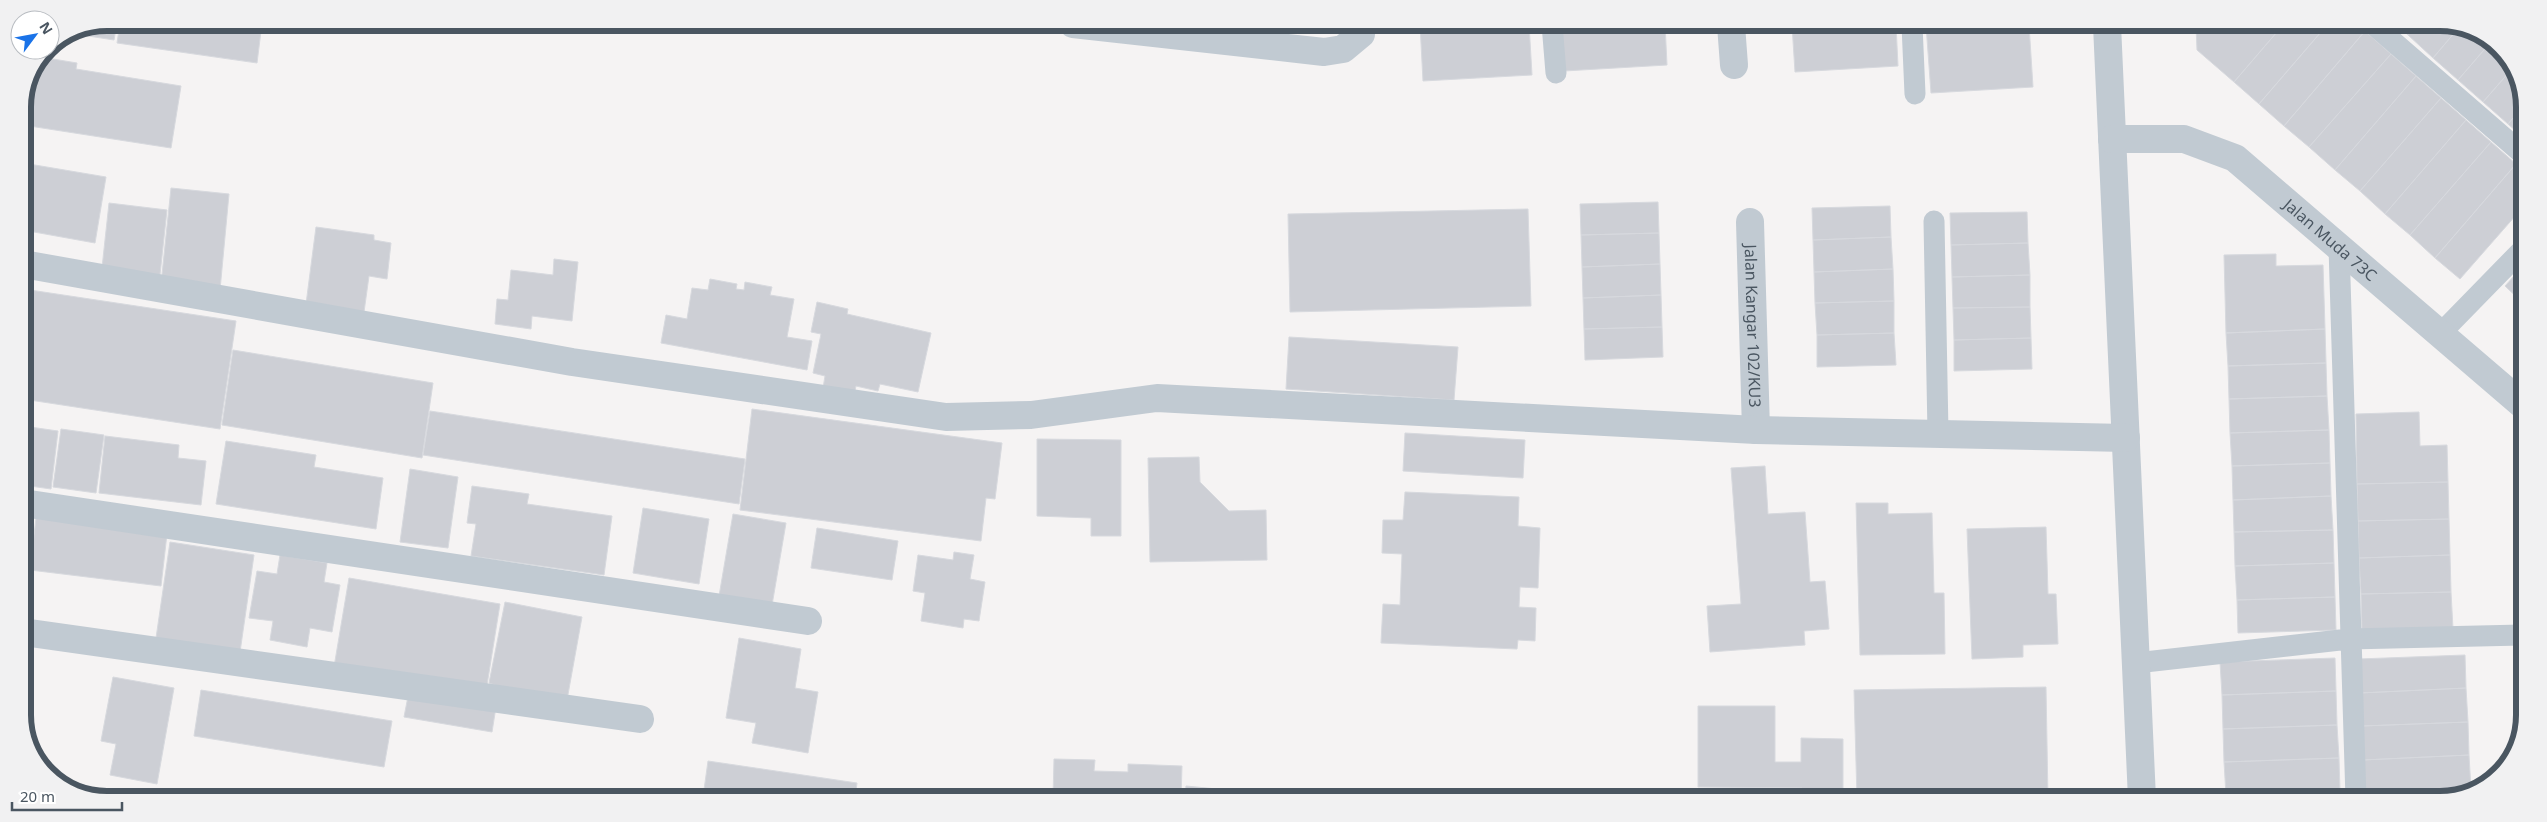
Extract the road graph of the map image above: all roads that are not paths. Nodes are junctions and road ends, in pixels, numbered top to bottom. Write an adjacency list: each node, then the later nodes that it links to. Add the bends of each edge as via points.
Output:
1 (1193, 31): 2 (street, via 1324,52 1343,49)
2 (1361, 31)
3 (1553, 31): 9 (lane)
4 (1732, 31): 8 (street)
5 (1912, 31): 10 (lane)
6 (2107, 31): 11 (street)
7 (2381, 31): 12 (lane)
8 (1734, 65)
9 (1556, 72)
10 (1915, 94)
11 (2112, 139): 15 (street, Jalan Muda 73C, via 2184,140 2235,158); 22 (street)
12 (2516, 149)
13 (1934, 221): 21 (lane)
14 (1750, 222): 20 (street, Jalan Kangar 102/KU3)
15 (2338, 247): 18 (street, Jalan Muda 73C); 27 (lane)
16 (2516, 256): 18 (lane)
17 (31, 266): 20 (street, via 572,362 946,418 1030,415 1157,398)
18 (2440, 334): 19 (street, Jalan Muda 73C)
19 (2516, 399)
20 (1756, 430): 21 (street)
21 (1938, 433): 22 (street)
22 (2126, 438): 28 (street)
23 (31, 504): 24 (street)
24 (808, 621)
25 (31, 633): 29 (street)
26 (2516, 635): 27 (lane)
27 (2350, 639): 28 (lane); 31 (lane)
28 (2136, 664): 30 (street)
29 (640, 719)
30 (2142, 791)
31 (2356, 791)

